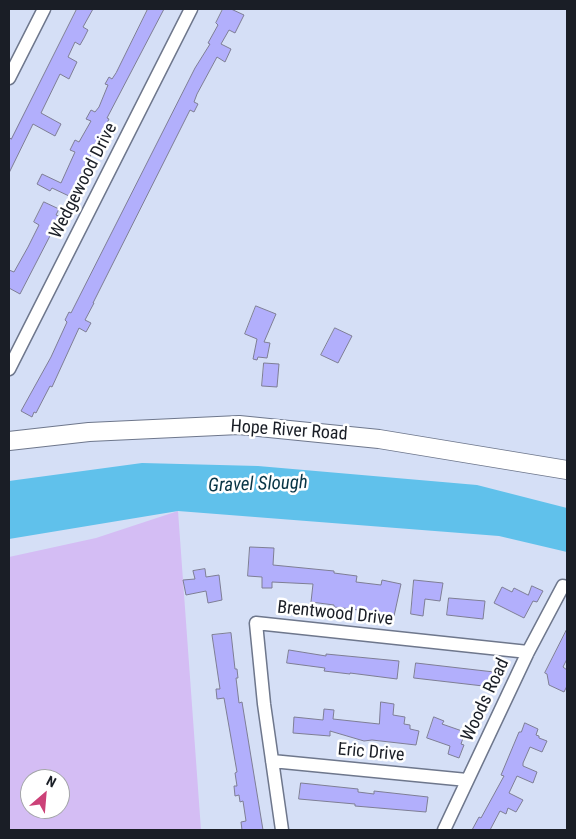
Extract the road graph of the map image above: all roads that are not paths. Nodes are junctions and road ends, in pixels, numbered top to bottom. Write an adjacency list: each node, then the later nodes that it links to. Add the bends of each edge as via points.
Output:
1 (44, 9): 3 (street)
2 (191, 9): 4 (street, Wedgewood Drive)
3 (9, 78)
4 (9, 369)
5 (9, 441): 6 (street, Hope River Road, via 89,432 239,425 380,439)
6 (567, 470)
7 (565, 587): 8 (street, Woods Road)
8 (528, 652): 9 (street, Brentwood Drive, via 256,623); 10 (street, Woods Road)
9 (272, 761): 10 (street, Eric Drive); 11 (street, Brentwood Drive)
10 (467, 780): 12 (street, Woods Road)
11 (282, 830)
12 (444, 830)

